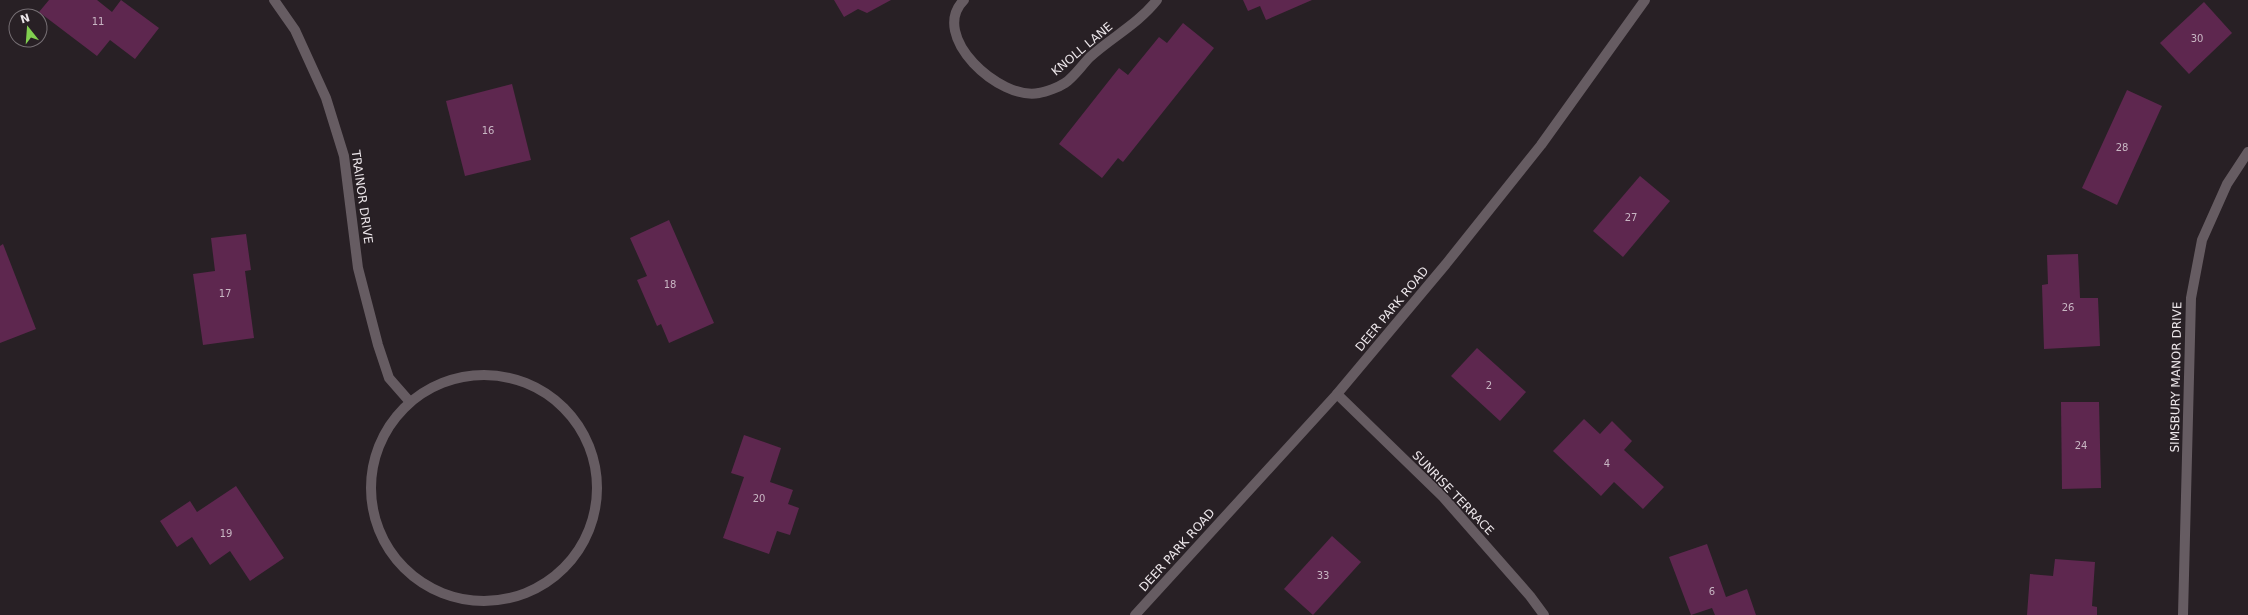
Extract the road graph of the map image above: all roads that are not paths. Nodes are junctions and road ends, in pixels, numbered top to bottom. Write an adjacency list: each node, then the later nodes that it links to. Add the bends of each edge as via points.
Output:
1 (274, 0): 7 (street, TRAINOR DRIVE, via 294,30 326,98 344,156 358,268 378,345 389,378)
2 (964, 0): 3 (street, KNOLL LANE, via 958,6 955,27 962,49 977,68 1011,90 1038,94 1064,83 1091,56 1146,14)
3 (1157, 0)
4 (1645, 0): 6 (street, DEER PARK ROAD, via 1541,145)
5 (2248, 152): 10 (street, SIMSBURY MANOR DRIVE, via 2227,184 2202,240 2191,298)
6 (1338, 394): 8 (street, DEER PARK ROAD); 9 (street, SUNRISE TERRACE, via 1443,497)
7 (410, 402): 7 (street, via 436,385 466,376 497,375 528,383 555,398 576,421 591,448 598,479 596,510 586,540 565,569 535,590 500,601 463,600 428,588 400,566 380,535 370,500 372,464 386,430)
8 (1136, 615)
9 (1544, 615)
10 (2183, 615)

